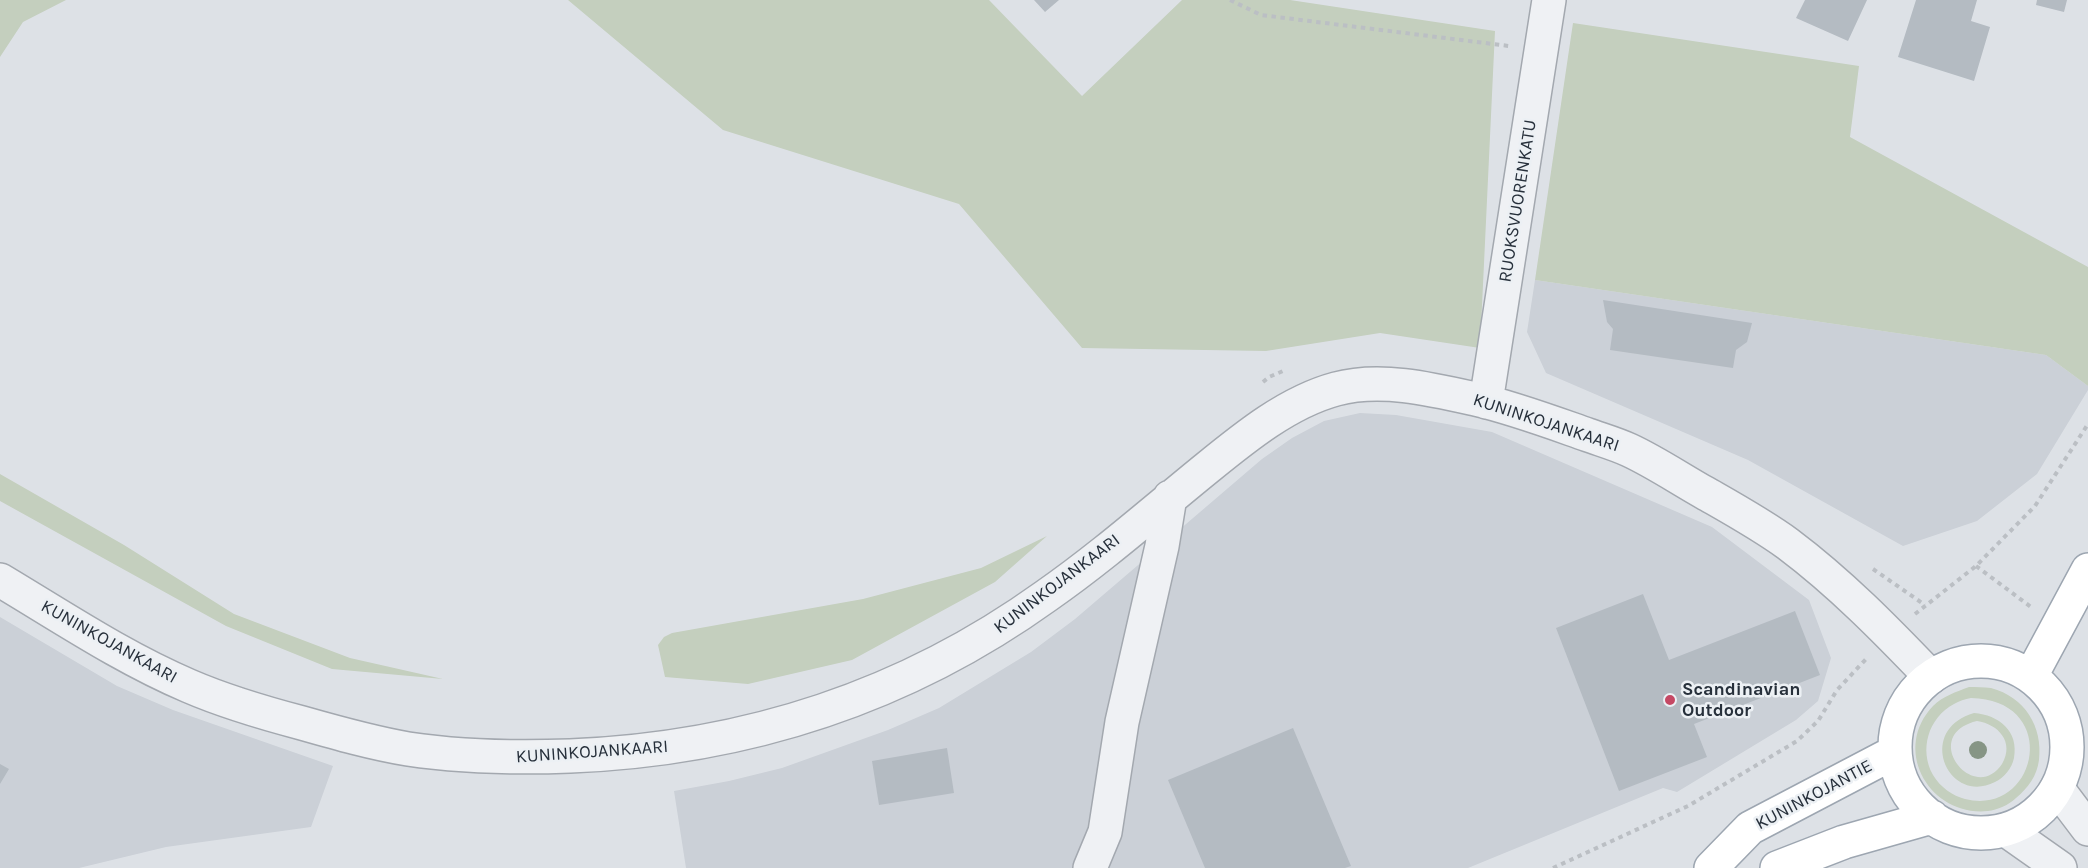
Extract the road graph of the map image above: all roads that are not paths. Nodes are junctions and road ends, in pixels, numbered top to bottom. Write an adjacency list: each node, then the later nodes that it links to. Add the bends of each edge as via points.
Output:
1 (1549, 0): 2 (street, RUOKSVUORENKATU)
2 (1486, 402): 3 (street, KUNINKOJANKAARI, via 1439,390 1398,386 1367,384 1338,388 1276,417); 7 (street, KUNINKOJANKAARI, via 1630,451 1742,514 1830,579)
3 (1170, 497): 5 (street, KUNINKOJANKAARI, via 1050,594 994,632 889,686 780,726 613,754 510,758 411,749 361,740 244,707 137,661); 13 (street, via 1122,722 1105,832)
4 (2088, 570): 6 (main road)
5 (0, 580)
6 (2031, 676): 7 (main road, via 1985,660 1956,664); 9 (main road, via 2051,696 2064,722 2068,751)
7 (1931, 677): 8 (main road, via 1911,697 1898,724)
8 (1895, 752): 10 (main road, via 1912,797); 14 (main road, KUNINKOJANTIE, via 1750,828)
9 (2057, 788): 11 (street); 12 (main road, via 2039,811)
10 (1932, 817): 12 (main road, via 1949,827 1977,833); 15 (main road, via 1844,842)
11 (2088, 829)
12 (2006, 830): 16 (street)
13 (1090, 868)
14 (1711, 868)
15 (1777, 868)
16 (2060, 868)

